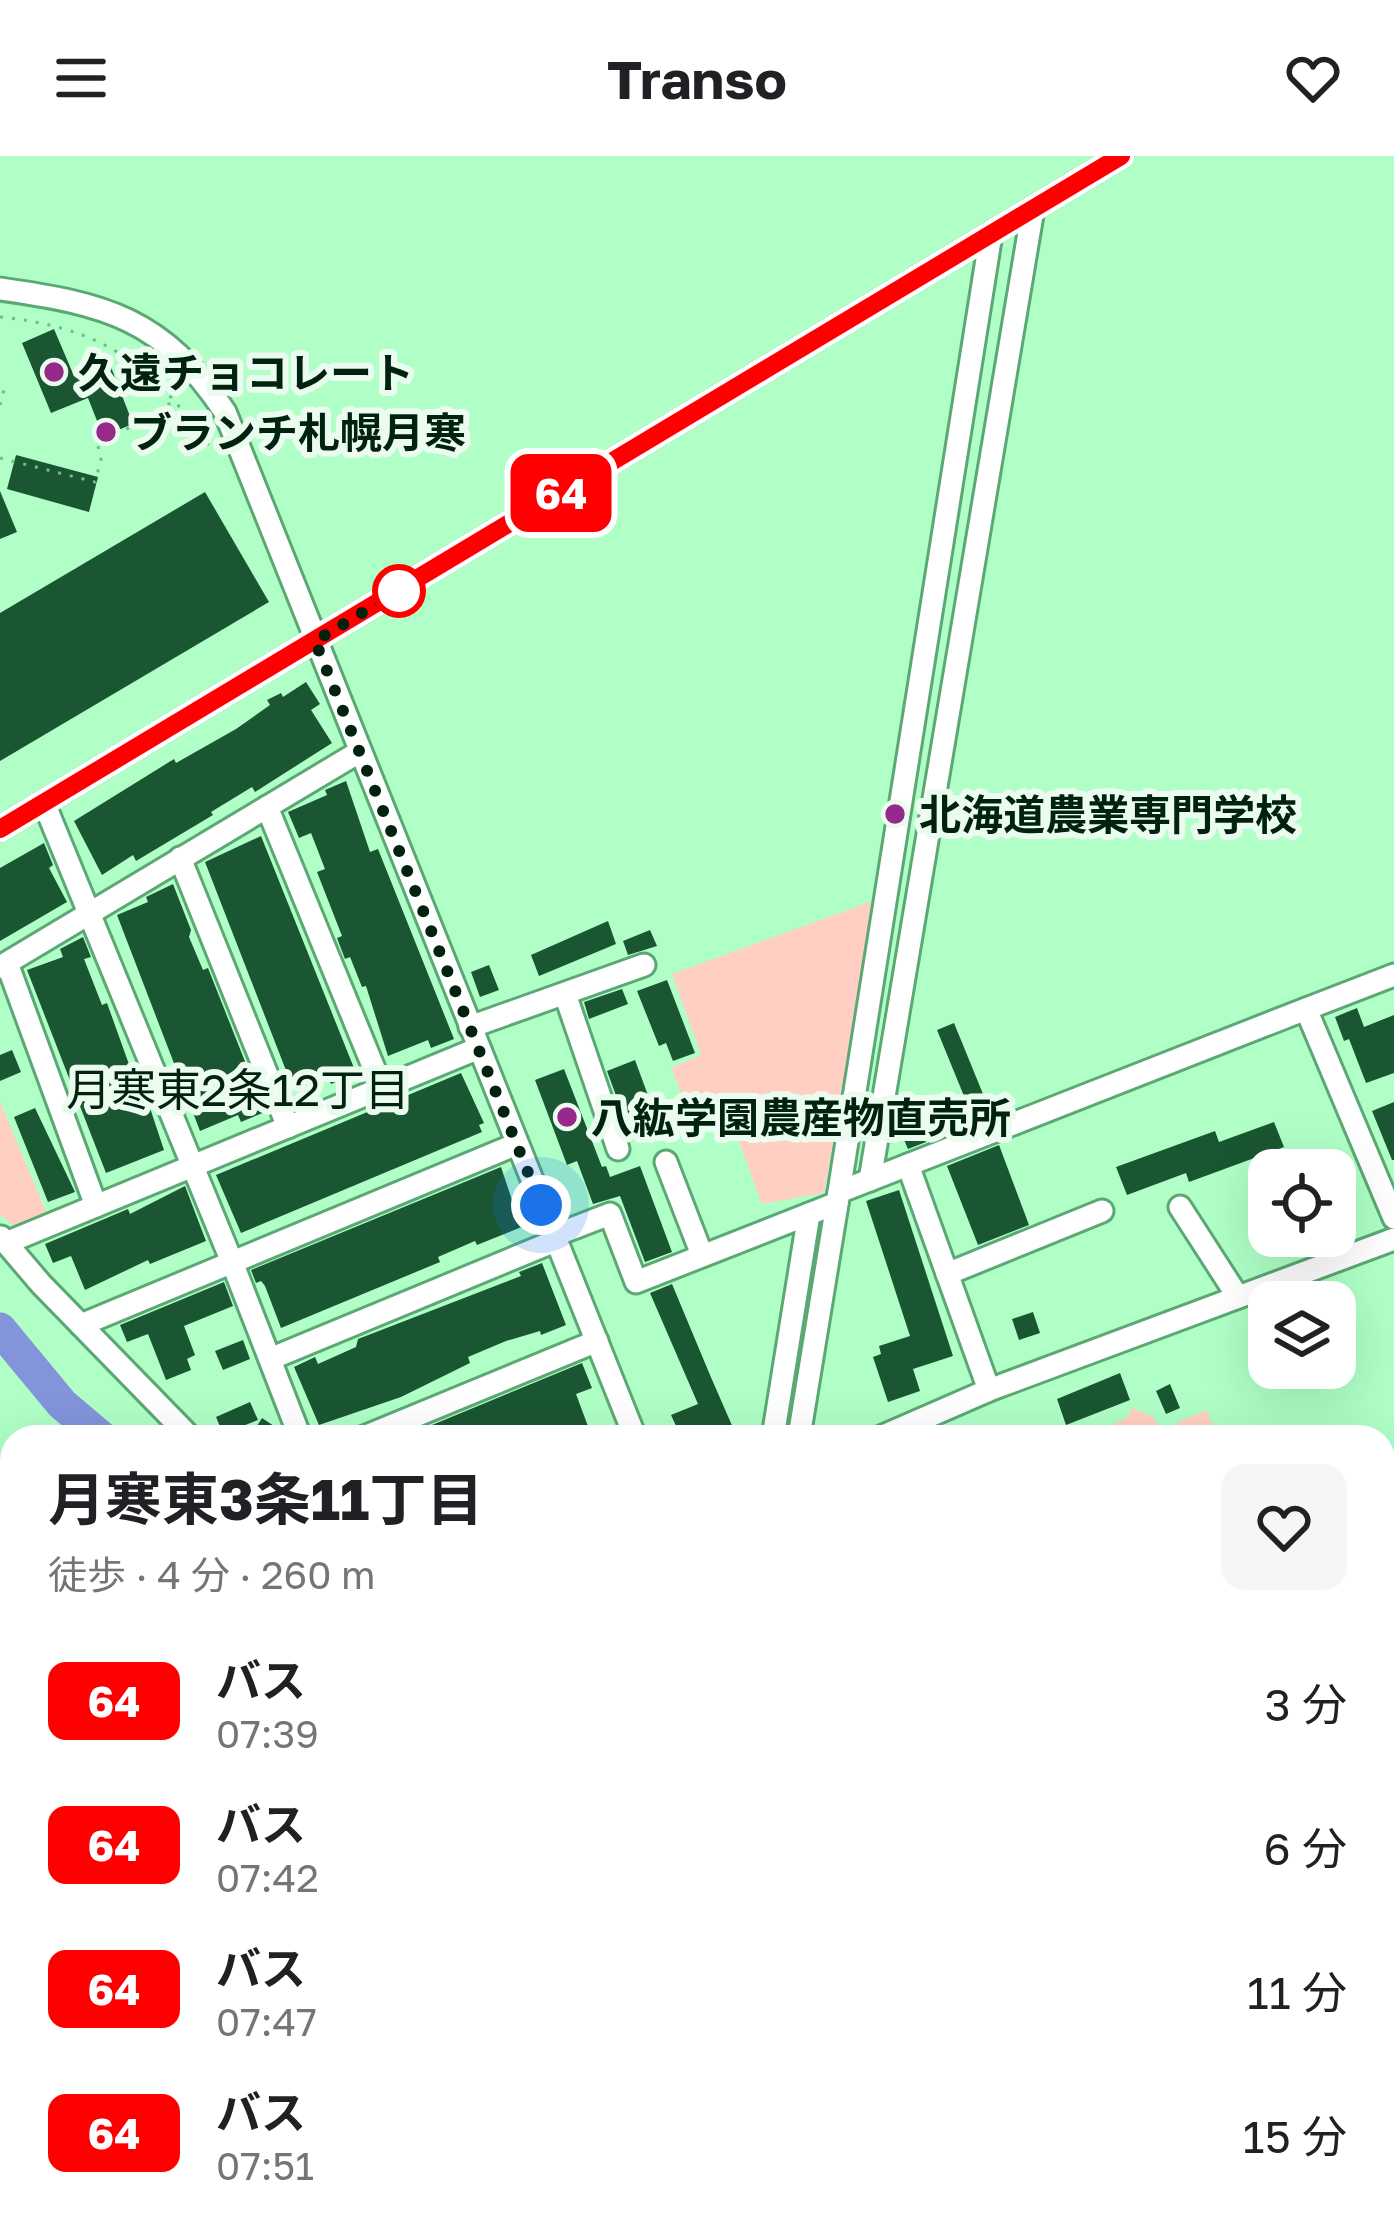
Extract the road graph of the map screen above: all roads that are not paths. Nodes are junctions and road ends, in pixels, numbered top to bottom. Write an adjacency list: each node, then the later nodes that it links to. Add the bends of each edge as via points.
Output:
1 (1120, 156): 2 (street)
2 (1033, 209): 3 (street); 18 (street)
3 (991, 234): 5 (street); 16 (street)
4 (0, 289): 5 (street, via 115,313 152,333 203,380 245,455)
5 (315, 641): 6 (street); 7 (street)
6 (359, 752): 8 (street); 19 (street)
7 (44, 803): 9 (street); 11 (street)
8 (267, 807): 10 (street); 20 (street)
9 (0, 829)
10 (180, 858): 11 (street); 21 (street)
11 (91, 911): 12 (street); 26 (street)
12 (4, 965): 29 (street)
13 (644, 965): 15 (street)
14 (1394, 975): 17 (street)
15 (565, 994): 19 (street); 23 (street)
16 (869, 1007): 18 (street); 28 (street)
17 (1306, 1009): 25 (street); 33 (street)
18 (898, 1012): 27 (street)
19 (474, 1038): 20 (street); 22 (street)
20 (382, 1088): 21 (street)
21 (288, 1127): 26 (street)
22 (517, 1144): 34 (street); 38 (street)
23 (618, 1149)
24 (666, 1162): 37 (street)
25 (908, 1165): 27 (street); 39 (street)
26 (193, 1168): 29 (street); 38 (street)
27 (870, 1180): 28 (street)
28 (838, 1197): 32 (street); 50 (street)
29 (96, 1206): 35 (street)
30 (1180, 1207): 40 (street)
31 (1102, 1211): 39 (street)
32 (809, 1214): 37 (street); 49 (street)
33 (1394, 1218)
34 (554, 1238): 37 (street, via 610,1214 636,1282); 42 (street); 43 (street)
35 (3, 1239): 41 (street)
36 (1394, 1239): 40 (street)
37 (701, 1255)
38 (232, 1262): 41 (street); 43 (street)
39 (947, 1274): 44 (street)
40 (1238, 1297): 44 (street)
41 (81, 1325): 45 (street)
42 (597, 1341): 47 (street); 48 (street)
43 (270, 1359): 46 (street)
44 (989, 1390): 51 (street)
45 (178, 1425)
46 (295, 1425)
47 (393, 1425)
48 (629, 1425)
49 (775, 1425)
50 (801, 1425)
51 (926, 1425)

